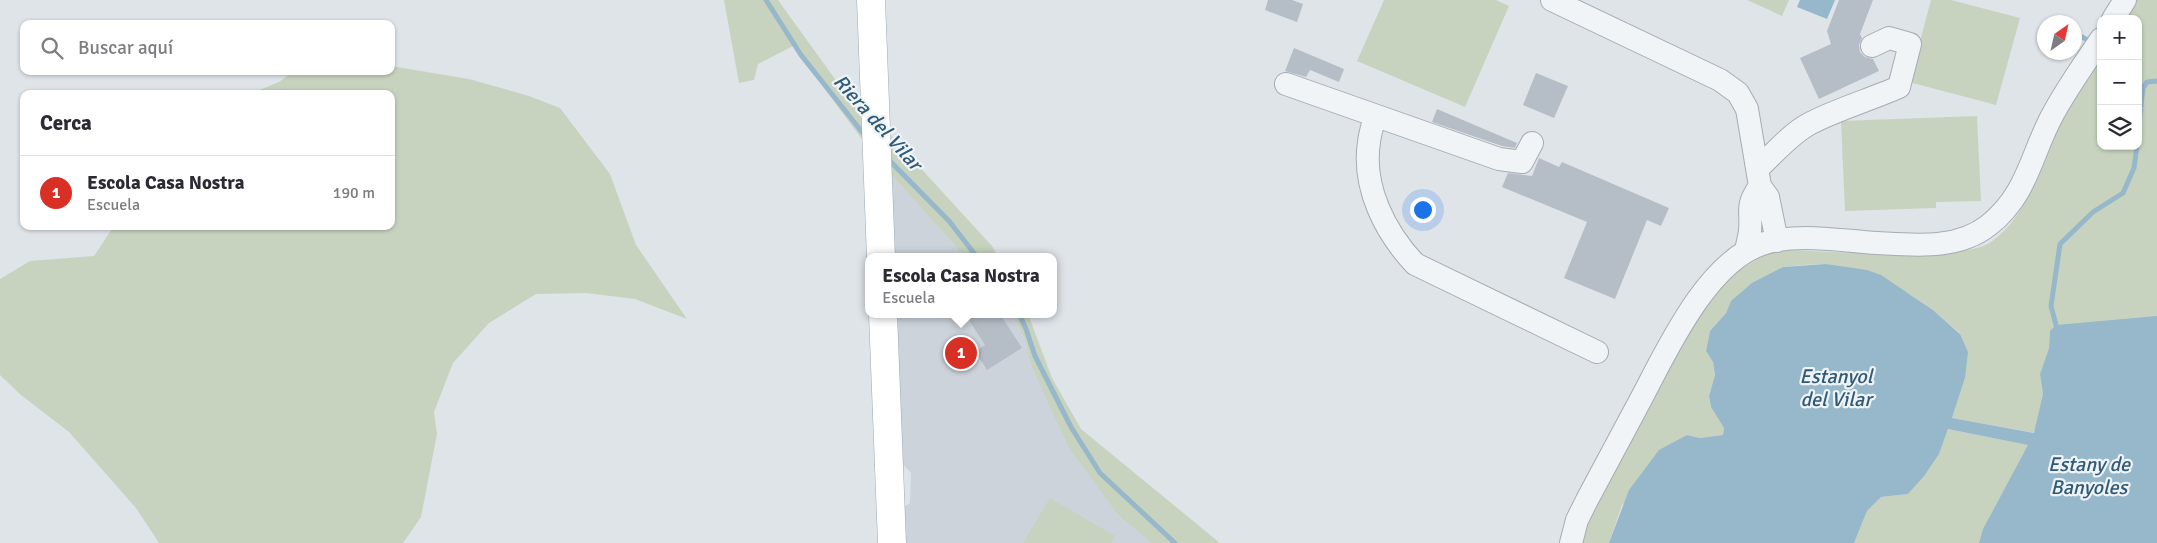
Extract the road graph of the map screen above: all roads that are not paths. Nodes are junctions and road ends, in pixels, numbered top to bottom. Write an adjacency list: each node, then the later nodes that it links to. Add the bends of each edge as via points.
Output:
1 (871, 0): 13 (main road)
2 (1552, 0): 10 (street, via 1720,80 1738,92 1747,109)
3 (2125, 0): 4 (street)
4 (2116, 15)
5 (2097, 44): 11 (street, via 2052,116 2026,180 2008,207 1976,234 1954,242 1917,245)
6 (1872, 46): 10 (street, via 1889,38 1910,44 1899,87 1810,124 1786,140)
7 (1286, 84): 8 (street)
8 (1375, 116): 9 (street, via 1499,159 1522,162); 15 (street, via 1368,143 1369,172 1380,214 1401,249 1415,264)
9 (1532, 143)
10 (1758, 178): 11 (street, via 1768,197); 12 (street, via 1749,208 1750,231)
11 (1776, 240): 12 (street)
12 (1746, 251): 17 (street, via 1721,272 1675,336 1586,500)
13 (881, 253)
14 (883, 318): 16 (main road)
15 (1597, 352)
16 (892, 543)
17 (1572, 543)

